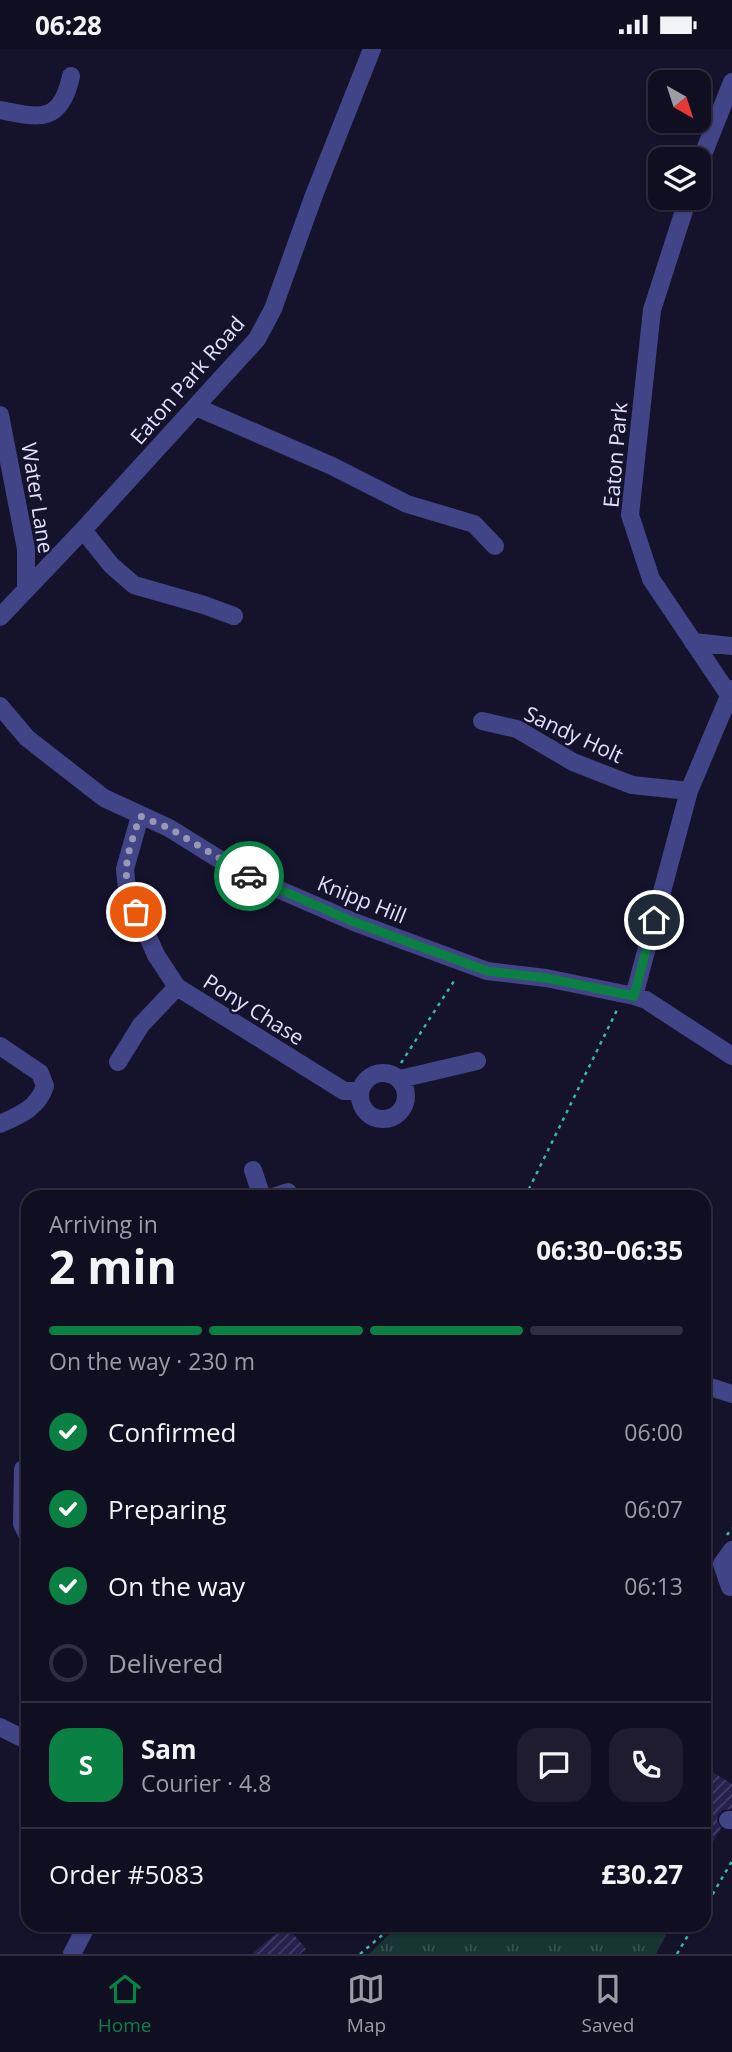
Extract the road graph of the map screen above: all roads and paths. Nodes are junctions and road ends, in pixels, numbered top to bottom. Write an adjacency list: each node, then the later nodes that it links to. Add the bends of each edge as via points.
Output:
1 (372, 49): 7 (street, Eaton Park Road, via 265,325)
2 (71, 76): 4 (street, via 62,102 49,114 29,116)
3 (732, 82): 5 (street)
4 (0, 110)
5 (706, 147)
6 (684, 210): 15 (street, Eaton Park, via 652,310 630,515 651,579)
7 (196, 407): 10 (street, Eaton Park Road); 11 (street, via 332,466 407,505 474,524)
8 (0, 415): 9 (street, Water Lane)
9 (6, 472): 12 (street, Water Lane, via 26,549)
10 (83, 530): 12 (street, Eaton Park Road); 14 (street, via 134,585)
11 (495, 546)
12 (26, 589): 13 (street, Eaton Park Road)
13 (0, 617)
14 (234, 617)
15 (693, 642): 16 (street); 17 (street, Eaton Park)
16 (732, 646)
17 (730, 692): 20 (street)
18 (0, 706): 21 (street, Knipp Hill, via 27,738 104,798)
19 (482, 721): 20 (street, Sandy Holt, via 517,729 573,762 632,785)
20 (689, 791): 24 (street)
21 (140, 816): 23 (street, Pony Chase, via 125,869 127,890 156,955); 24 (street, Knipp Hill, via 169,828 243,874 441,955 487,971)
22 (458, 975): 29 (path)
23 (177, 986): 28 (street, via 141,1025); 30 (street, Pony Chase, via 344,1091)
24 (630, 995): 26 (street, Knipp Hill, via 646,1000); 34 (path)
25 (0, 1046): 31 (street, via 40,1073 45,1086 41,1100)
26 (732, 1056)
27 (477, 1061): 29 (street)
28 (118, 1062)
29 (396, 1076): 30 (street, via 374,1075); 30 (street, via 407,1092 406,1104 388,1119 367,1113)
30 (360, 1091)
31 (0, 1124)
32 (253, 1170): 33 (street)
33 (260, 1190)
34 (529, 1190)
35 (711, 1387): 36 (street)
36 (732, 1394)
37 (732, 1550): 38 (street, via 722,1564)
38 (730, 1587)
39 (0, 1727): 40 (street)
40 (21, 1738)
41 (732, 1861): 42 (path)
42 (711, 1897)
43 (83, 1932): 46 (street)
44 (386, 1932): 47 (path)
45 (690, 1932): 48 (path)
46 (72, 1954)
47 (360, 1954)
48 (677, 1954)

